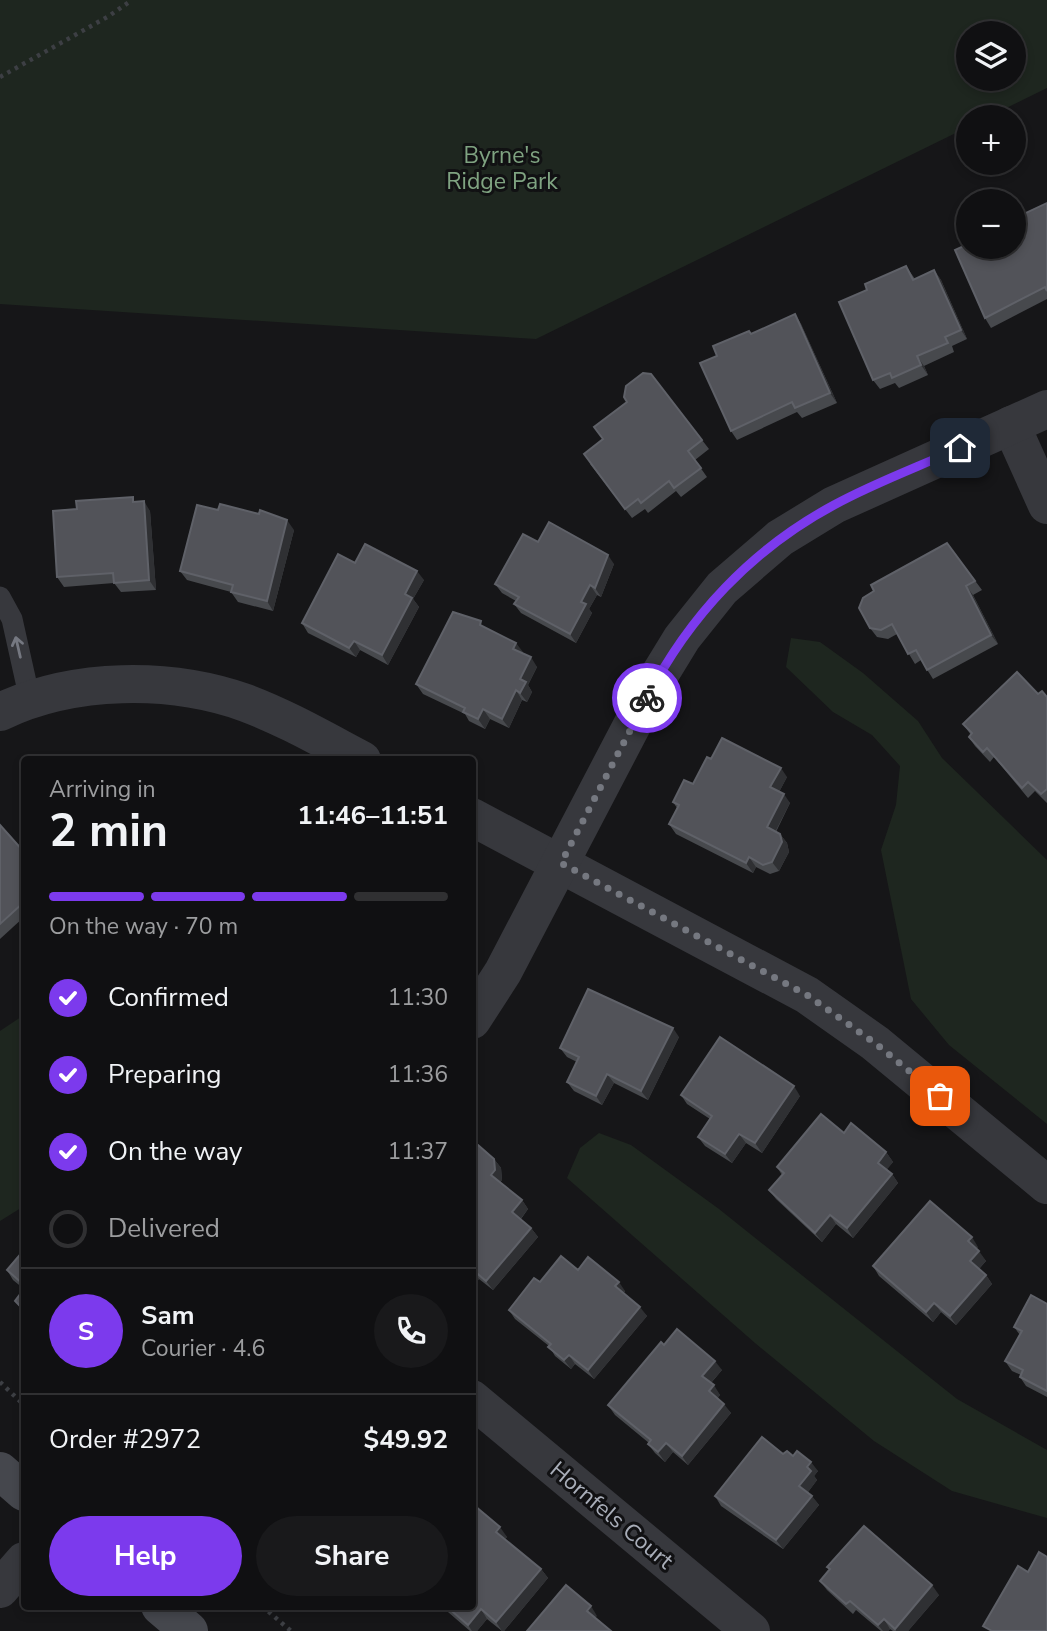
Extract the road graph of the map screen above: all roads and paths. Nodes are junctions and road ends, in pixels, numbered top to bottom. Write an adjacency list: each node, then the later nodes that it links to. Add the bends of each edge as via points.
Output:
1 (132, 0): 2 (path)
2 (0, 76)
3 (1047, 409): 4 (street)
4 (1011, 425): 5 (street); 10 (street, via 834,505 780,538 722,588 682,638 652,687)
5 (1047, 505)
6 (0, 597): 7 (lane, one-way to 6, via 12,619)
7 (15, 706): 8 (street, via 102,687 204,692 276,715)
8 (354, 756)
9 (476, 819): 10 (street)
10 (561, 863): 11 (street); 12 (street, via 807,995 875,1043)
11 (476, 1014)
12 (1047, 1185)
13 (0, 1382): 14 (path)
14 (21, 1402)
15 (476, 1402): 24 (street, Hornfels Court)
16 (0, 1471): 17 (street)
17 (21, 1489)
18 (21, 1564): 19 (street)
19 (0, 1589)
20 (165, 1610): 22 (street)
21 (267, 1610): 23 (path)
22 (189, 1631)
23 (291, 1631)
24 (751, 1631)

